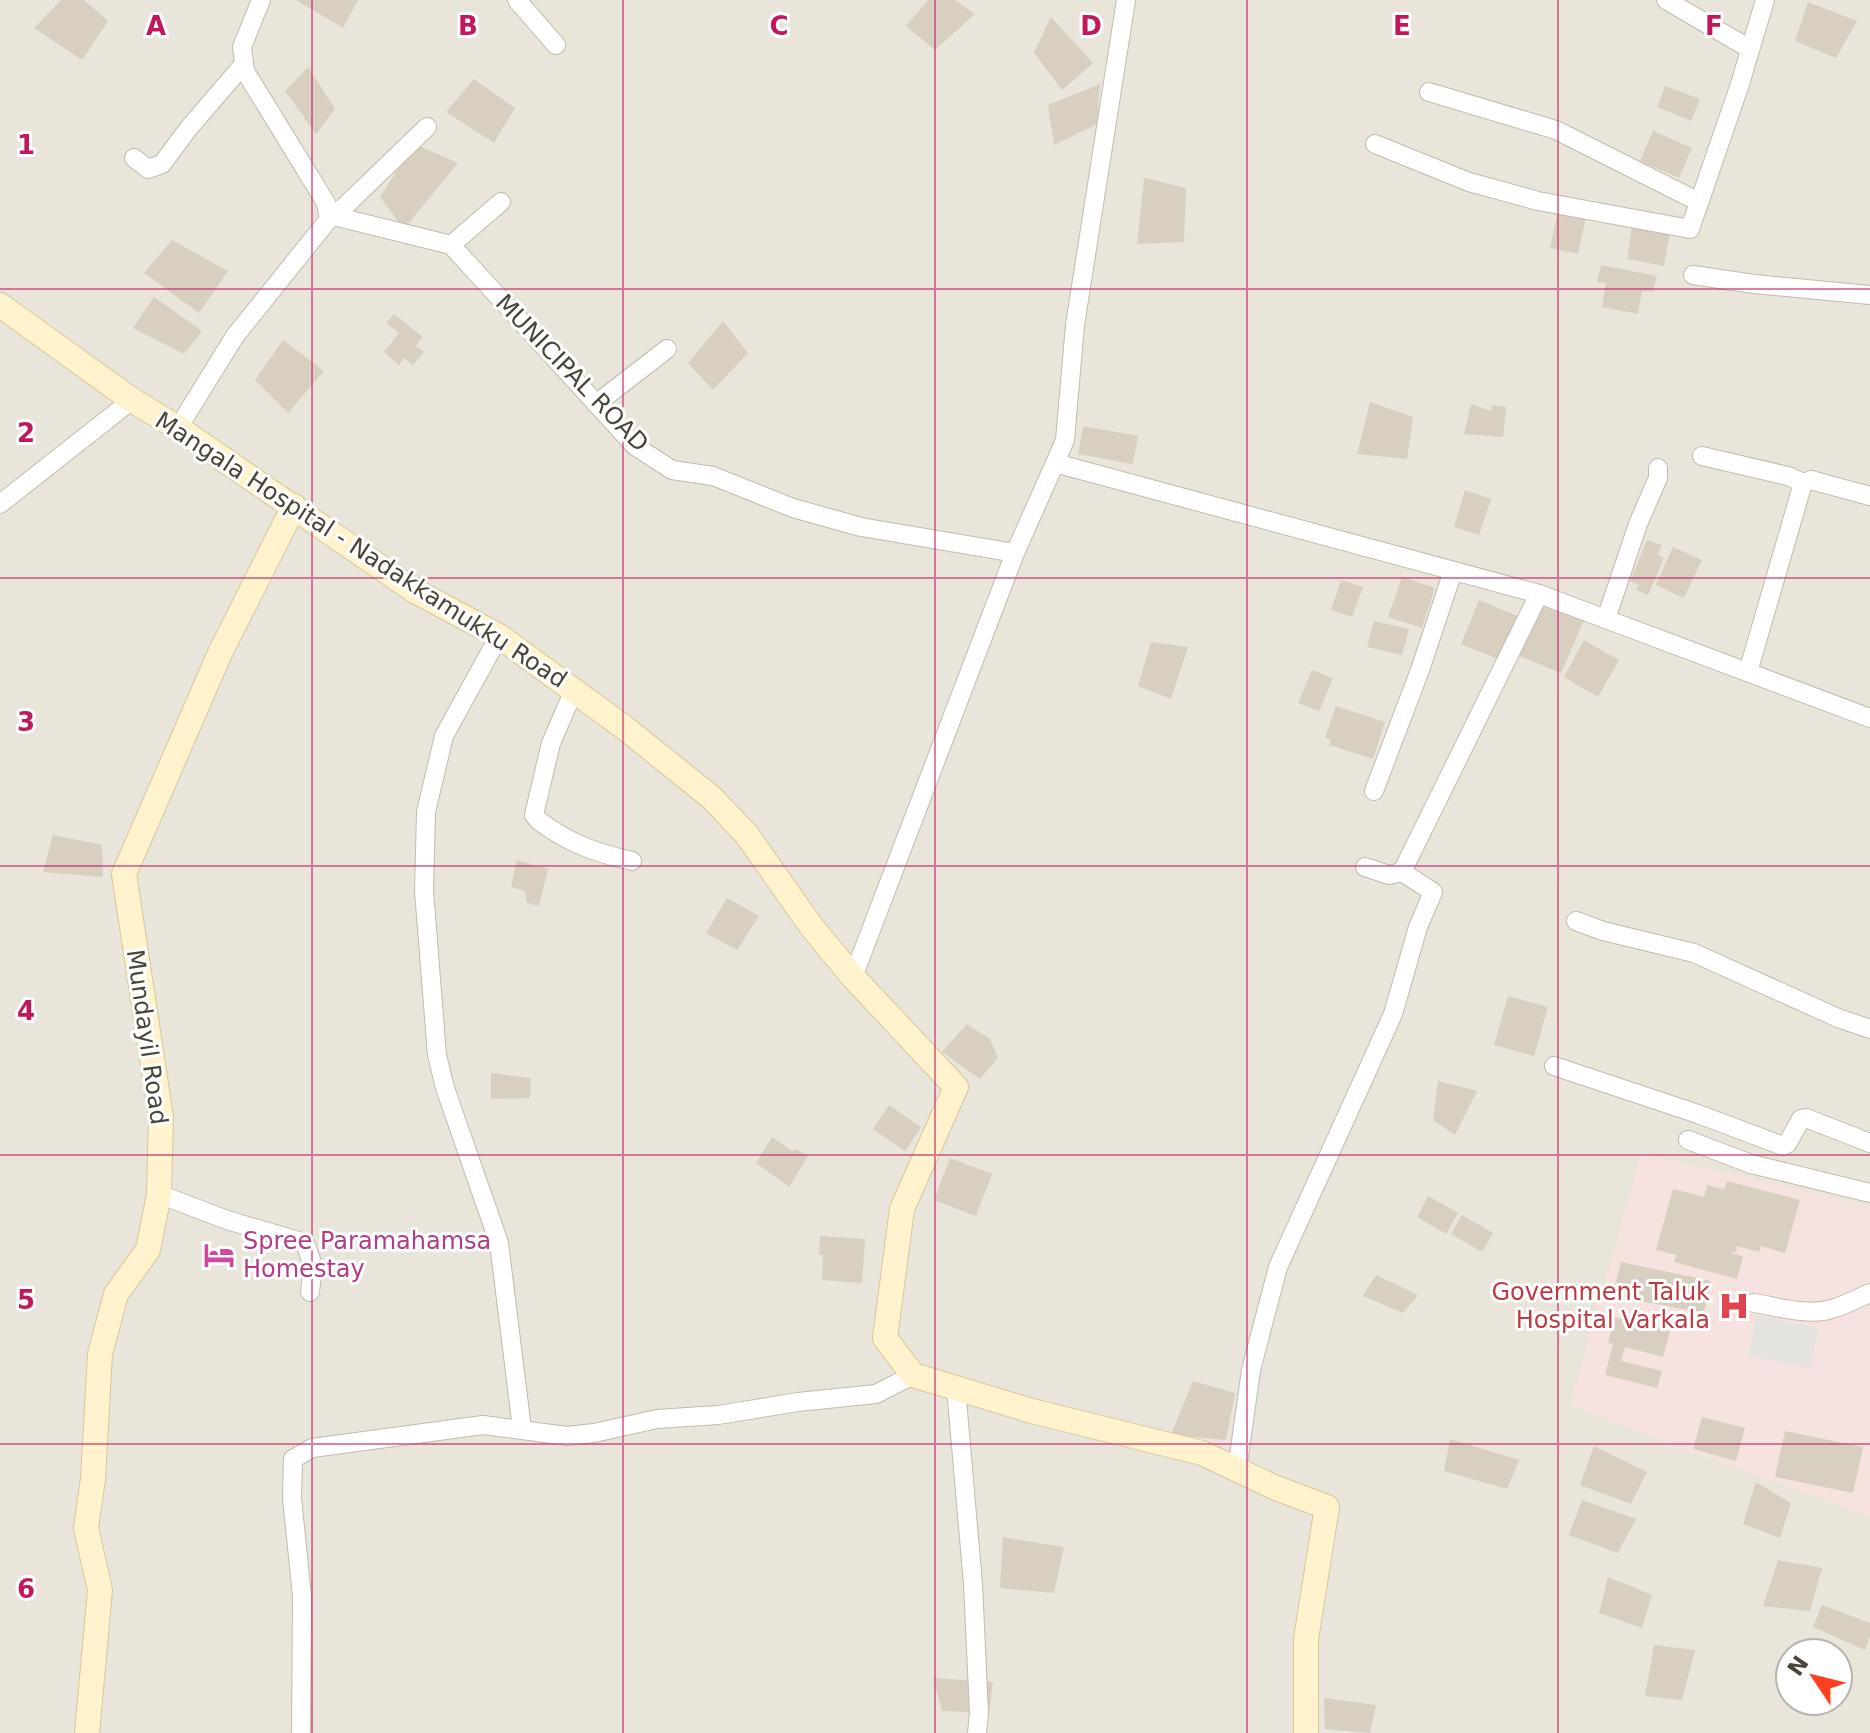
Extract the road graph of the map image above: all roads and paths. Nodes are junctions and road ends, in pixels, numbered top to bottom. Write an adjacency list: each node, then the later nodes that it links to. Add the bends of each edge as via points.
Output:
1 (261, 0): 8 (street, via 244,40)
2 (517, 0): 6 (street)
3 (1126, 0): 25 (street, via 1075,325 1065,440)
4 (1666, 0): 7 (street)
5 (1765, 0): 7 (street)
6 (556, 45)
7 (1750, 49): 14 (street)
8 (243, 65): 12 (street, via 162,164 148,169); 15 (street)
9 (1429, 92): 14 (street, via 1556,130)
10 (427, 127): 15 (street)
11 (1375, 144): 14 (street, via 1469,182 1657,225 1690,229)
12 (134, 158)
13 (501, 202): 16 (street)
14 (1699, 202)
15 (330, 215): 16 (street); 23 (street, via 235,336)
16 (451, 245): 22 (street, MUNICIPAL ROAD)
17 (1693, 275): 18 (street)
18 (1870, 295)
19 (0, 305): 21 (main road, Mangala Hospital - Nadakkamukku Road)
20 (667, 349): 22 (street)
21 (132, 400): 23 (main road, Mangala Hospital - Nadakkamukku Road); 29 (street)
22 (596, 404): 31 (street, MUNICIPAL ROAD, via 635,446 672,470 713,476 793,508 861,527)
23 (178, 428): 30 (main road, Mangala Hospital - Nadakkamukku Road)
24 (1702, 456): 27 (street)
25 (1055, 463): 31 (street); 32 (street)
26 (1658, 468): 34 (street)
27 (1803, 483): 28 (street, via 1811,480); 36 (street)
28 (1870, 496)
29 (0, 504)
30 (294, 506): 35 (main road, Mangala Hospital - Nadakkamukku Road, via 415,591); 50 (main road, Mundayil Road, via 220,653 124,874 161,1117)
31 (1015, 553): 44 (street)
32 (1453, 571): 33 (street); 39 (street)
33 (1539, 594): 34 (street); 42 (street)
34 (1606, 619): 36 (street)
35 (499, 636): 37 (main road, Mangala Hospital - Nadakkamukku Road); 56 (street, via 444,736 426,812 424,891 437,1055 499,1243)
36 (1748, 672): 38 (street)
37 (574, 690): 40 (street, via 551,743 534,815 571,843); 44 (main road, Mangala Hospital - Nadakkamukku Road, via 731,816)
38 (1870, 718)
39 (1374, 791)
40 (632, 861)
41 (1365, 867): 42 (street, via 1389,875)
42 (1402, 872): 57 (street, via 1433,892 1393,1014 1278,1267 1251,1370)
43 (1576, 921): 45 (street, via 1694,953)
44 (853, 977): 54 (main road, Mangala Hospital - Nadakkamukku Road, via 956,1087 902,1209 885,1338)
45 (1870, 1029)
46 (1554, 1066): 48 (street, via 1783,1146 1806,1118)
47 (1688, 1140): 49 (street, via 1751,1164)
48 (1870, 1143)
49 (1870, 1193)
50 (159, 1194): 51 (street, via 305,1243 313,1265); 58 (main road, Mundayil Road, via 148,1250 116,1294 100,1354 86,1528 100,1590)
51 (310, 1292)
52 (1870, 1293): 53 (street, via 1823,1311)
53 (1754, 1303)
54 (913, 1375): 55 (main road); 56 (street, via 876,1394 657,1419 567,1436)
55 (956, 1388): 57 (main road, via 1202,1453); 60 (street, via 973,1584)
56 (522, 1429): 59 (street, via 483,1425 441,1430 312,1448 293,1459 302,1596)
57 (1237, 1470): 61 (main road, via 1327,1507 1306,1639)
58 (87, 1733)
59 (301, 1733)
60 (977, 1733)
61 (1306, 1733)

